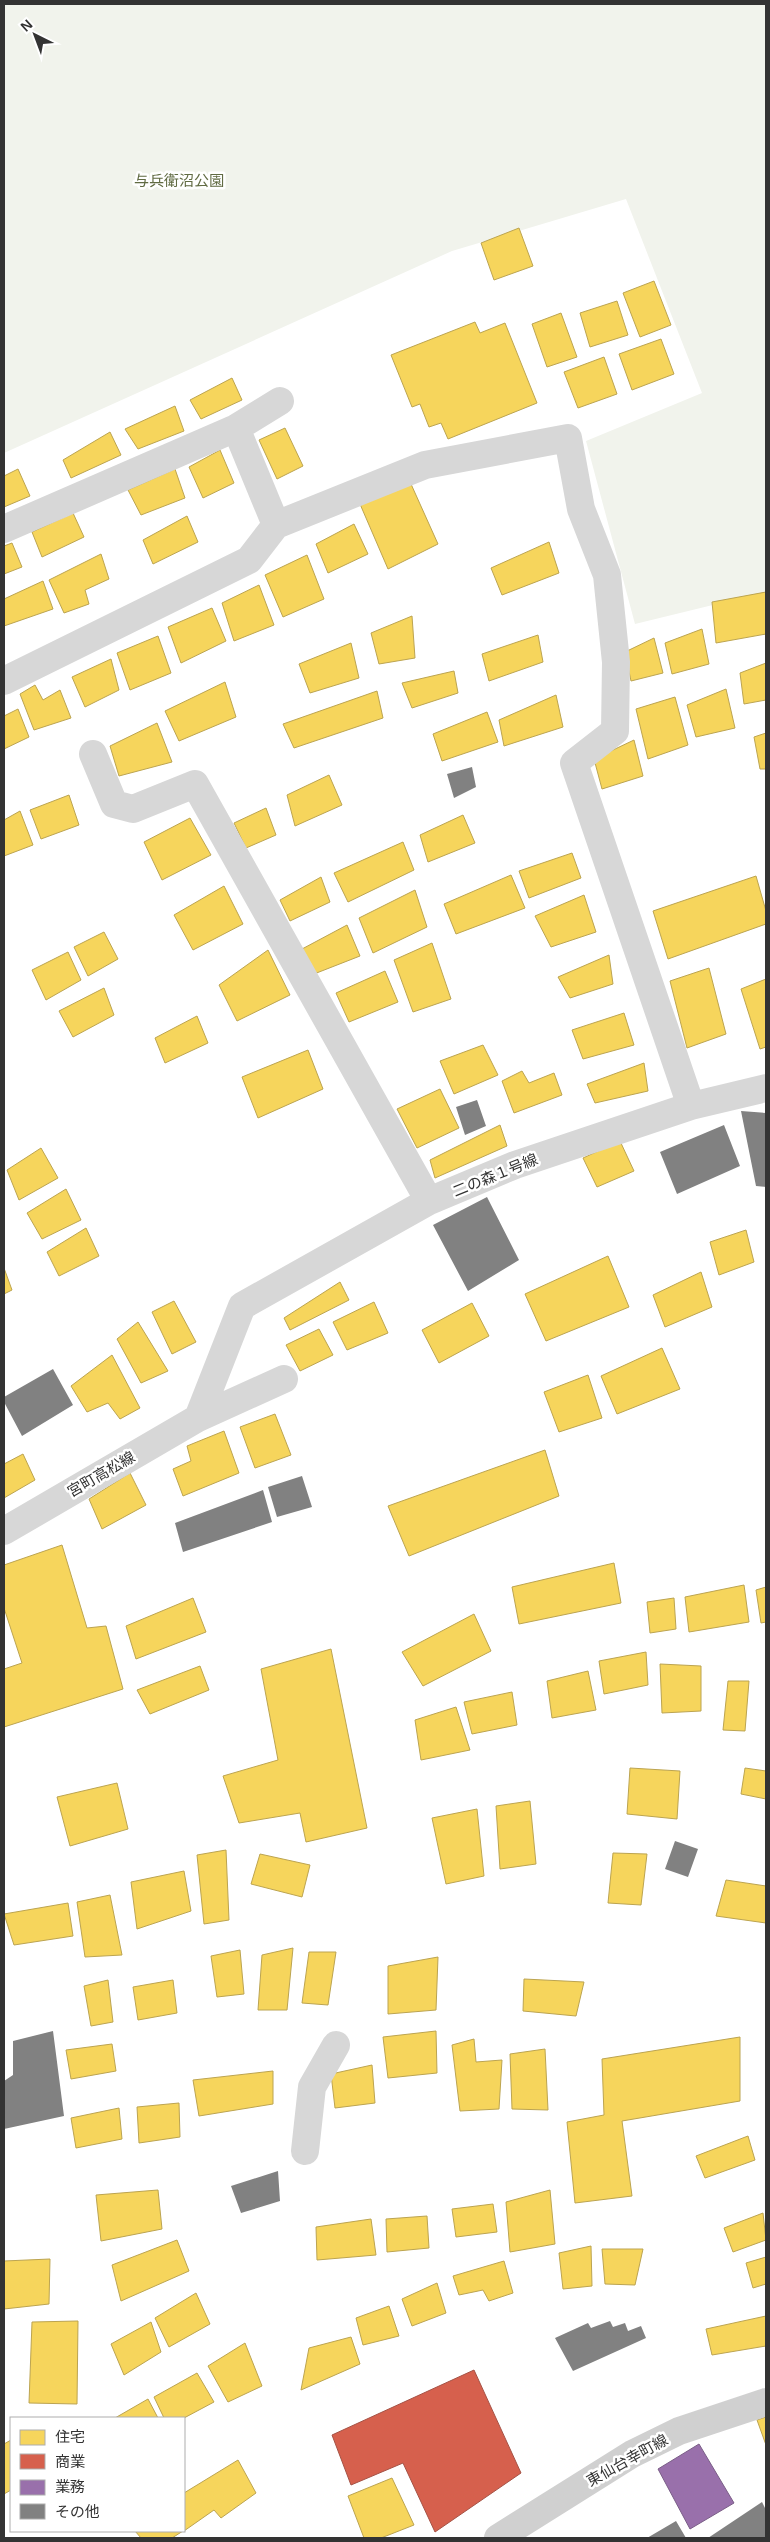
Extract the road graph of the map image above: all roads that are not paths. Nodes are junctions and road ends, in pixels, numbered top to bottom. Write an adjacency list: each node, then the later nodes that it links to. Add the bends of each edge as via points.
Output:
1 (280, 401): 2 (street)
2 (236, 428): 3 (street); 4 (street)
3 (276, 525): 5 (street, via 249,560); 8 (street, via 425,465 568,438 580,509 607,575 616,662 615,731 574,763)
4 (4, 529)
5 (4, 681)
6 (93, 754): 9 (street, via 114,804 133,809 195,784)
7 (766, 1088): 8 (street, 二の森１号線)
8 (690, 1106): 9 (street, 二の森１号線, via 515,1165)
9 (429, 1201): 11 (street, 二の森１号線, via 242,1306)
10 (284, 1379): 11 (street, 宮町高松線)
11 (198, 1418): 12 (street, 宮町高松線)
12 (4, 1531)
13 (336, 2044): 14 (street, via 312,2087)
14 (304, 2152)
15 (766, 2402): 16 (street, 東仙台幸町線, via 679,2431 632,2454)
16 (498, 2538)

